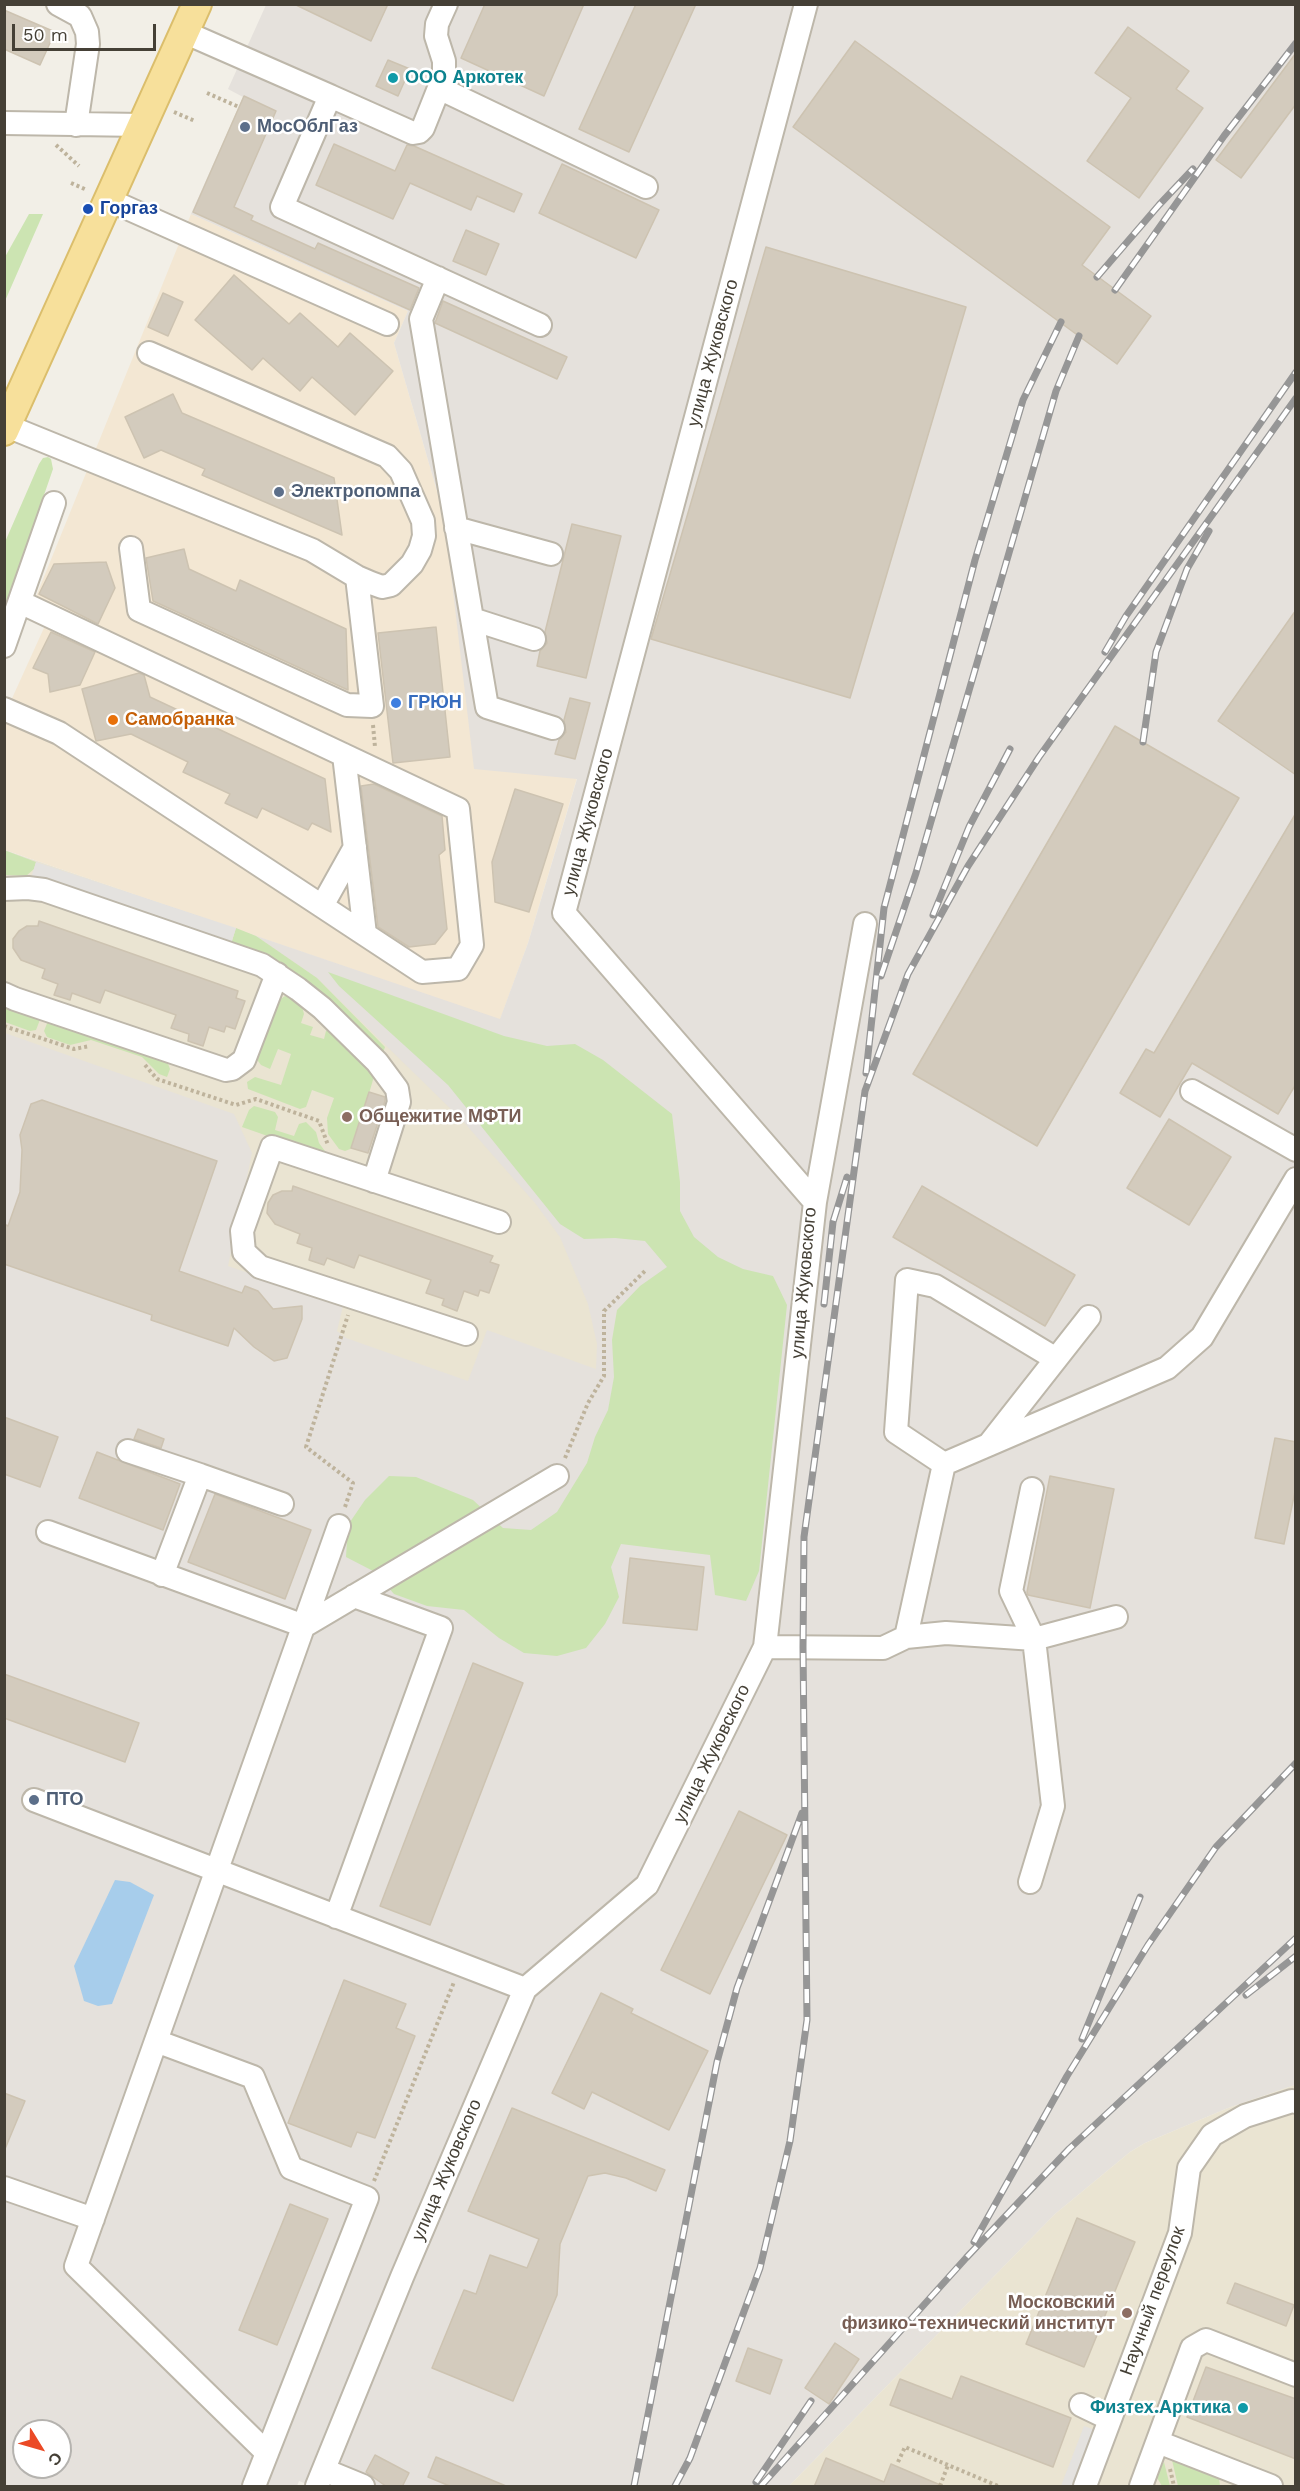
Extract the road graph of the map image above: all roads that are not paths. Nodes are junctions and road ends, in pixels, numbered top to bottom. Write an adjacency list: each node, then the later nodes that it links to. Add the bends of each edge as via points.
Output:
1 (58, 4): 9 (street, via 80,16 87,32)
2 (197, 4): 5 (main road)
3 (446, 4): 6 (street, via 436,30 444,60)
4 (806, 4): 41 (street, улица Жуковского, via 564,913)
5 (184, 32): 7 (street); 10 (main road)
6 (440, 88): 7 (street, via 419,132); 11 (street)
7 (330, 96): 13 (street, via 282,207)
8 (4, 123): 9 (street)
9 (76, 125): 10 (street)
10 (143, 125): 12 (main road)
11 (646, 187)
12 (109, 200): 14 (street); 17 (main road)
13 (438, 278): 15 (street); 19 (street, via 421,319)
14 (387, 324)
15 (540, 325)
16 (150, 353): 22 (street, via 387,456 401,471 423,521 420,550 391,585 382,586)
17 (6, 428): 22 (street, via 312,550)
18 (54, 503): 23 (street)
19 (456, 528): 21 (street); 24 (street)
20 (131, 548): 22 (street, via 139,610 347,705 372,706)
21 (551, 554)
22 (357, 577)
23 (20, 602): 26 (street); 29 (street)
24 (472, 619): 25 (street); 28 (street, via 487,707)
25 (534, 639)
26 (4, 646)
27 (4, 709): 32 (street, via 59,733)
28 (553, 728)
29 (344, 755): 30 (street); 34 (street, via 459,809 472,945 458,969 422,972)
30 (355, 847): 32 (street); 34 (street)
31 (6, 894): 35 (street, via 28,888 44,891 262,965)
32 (322, 906): 34 (street)
33 (865, 924): 41 (street)
34 (365, 934)
35 (277, 974): 36 (street, via 244,1059 226,1070); 40 (street, via 322,1008 377,1062 397,1089 399,1102)
36 (4, 994)
37 (1192, 1091): 38 (street)
38 (1296, 1150)
39 (1296, 1179): 46 (street, via 1202,1337 1167,1368)
40 (374, 1181): 42 (street); 44 (street, via 272,1147 242,1231 244,1252 260,1267)
41 (815, 1202): 61 (street, улица Жуковского)
42 (499, 1222)
43 (1089, 1317): 45 (street)
44 (466, 1334)
45 (1056, 1359): 46 (street); 48 (street, via 935,1286 907,1280 896,1432)
46 (990, 1444): 48 (street)
47 (128, 1451): 49 (street)
48 (944, 1464): 59 (street)
49 (200, 1475): 52 (street); 55 (street)
50 (557, 1476): 56 (street)
51 (1032, 1489): 60 (street, via 1011,1591)
52 (282, 1504)
53 (339, 1526): 58 (street)
54 (48, 1532): 55 (street)
55 (162, 1575): 58 (street)
56 (354, 1596): 58 (street); 65 (street, via 441,1628)
57 (1116, 1617): 60 (street)
58 (304, 1626): 63 (street)
59 (906, 1637): 60 (street, via 946,1633); 61 (street, via 883,1648)
60 (1034, 1639): 64 (street, via 1053,1806)
61 (765, 1647): 66 (street, улица Жуковского, via 647,1885)
62 (34, 1800): 63 (street)
63 (217, 1870): 65 (street); 67 (street)
64 (1030, 1882)
65 (336, 1917): 66 (street)
66 (525, 1989): 76 (street, улица Жуковского)
67 (156, 2041): 70 (street); 75 (street, via 253,2077 291,2168 367,2198)
68 (1296, 2102): 73 (street, Научный переулок, via 1245,2116 1212,2135 1189,2168 1180,2233)
69 (4, 2188): 70 (street)
70 (93, 2219): 75 (street, via 76,2266)
71 (1296, 2375): 74 (street, via 1206,2340 1192,2348)
72 (1081, 2404): 73 (street)
73 (1110, 2419): 79 (street, Научный переулок)
74 (1158, 2442): 80 (street); 81 (street)
75 (267, 2453): 77 (street)
76 (320, 2478): 78 (street)
77 (254, 2487)
78 (363, 2487)
79 (1085, 2487)
80 (1141, 2487)
81 (1271, 2487)

